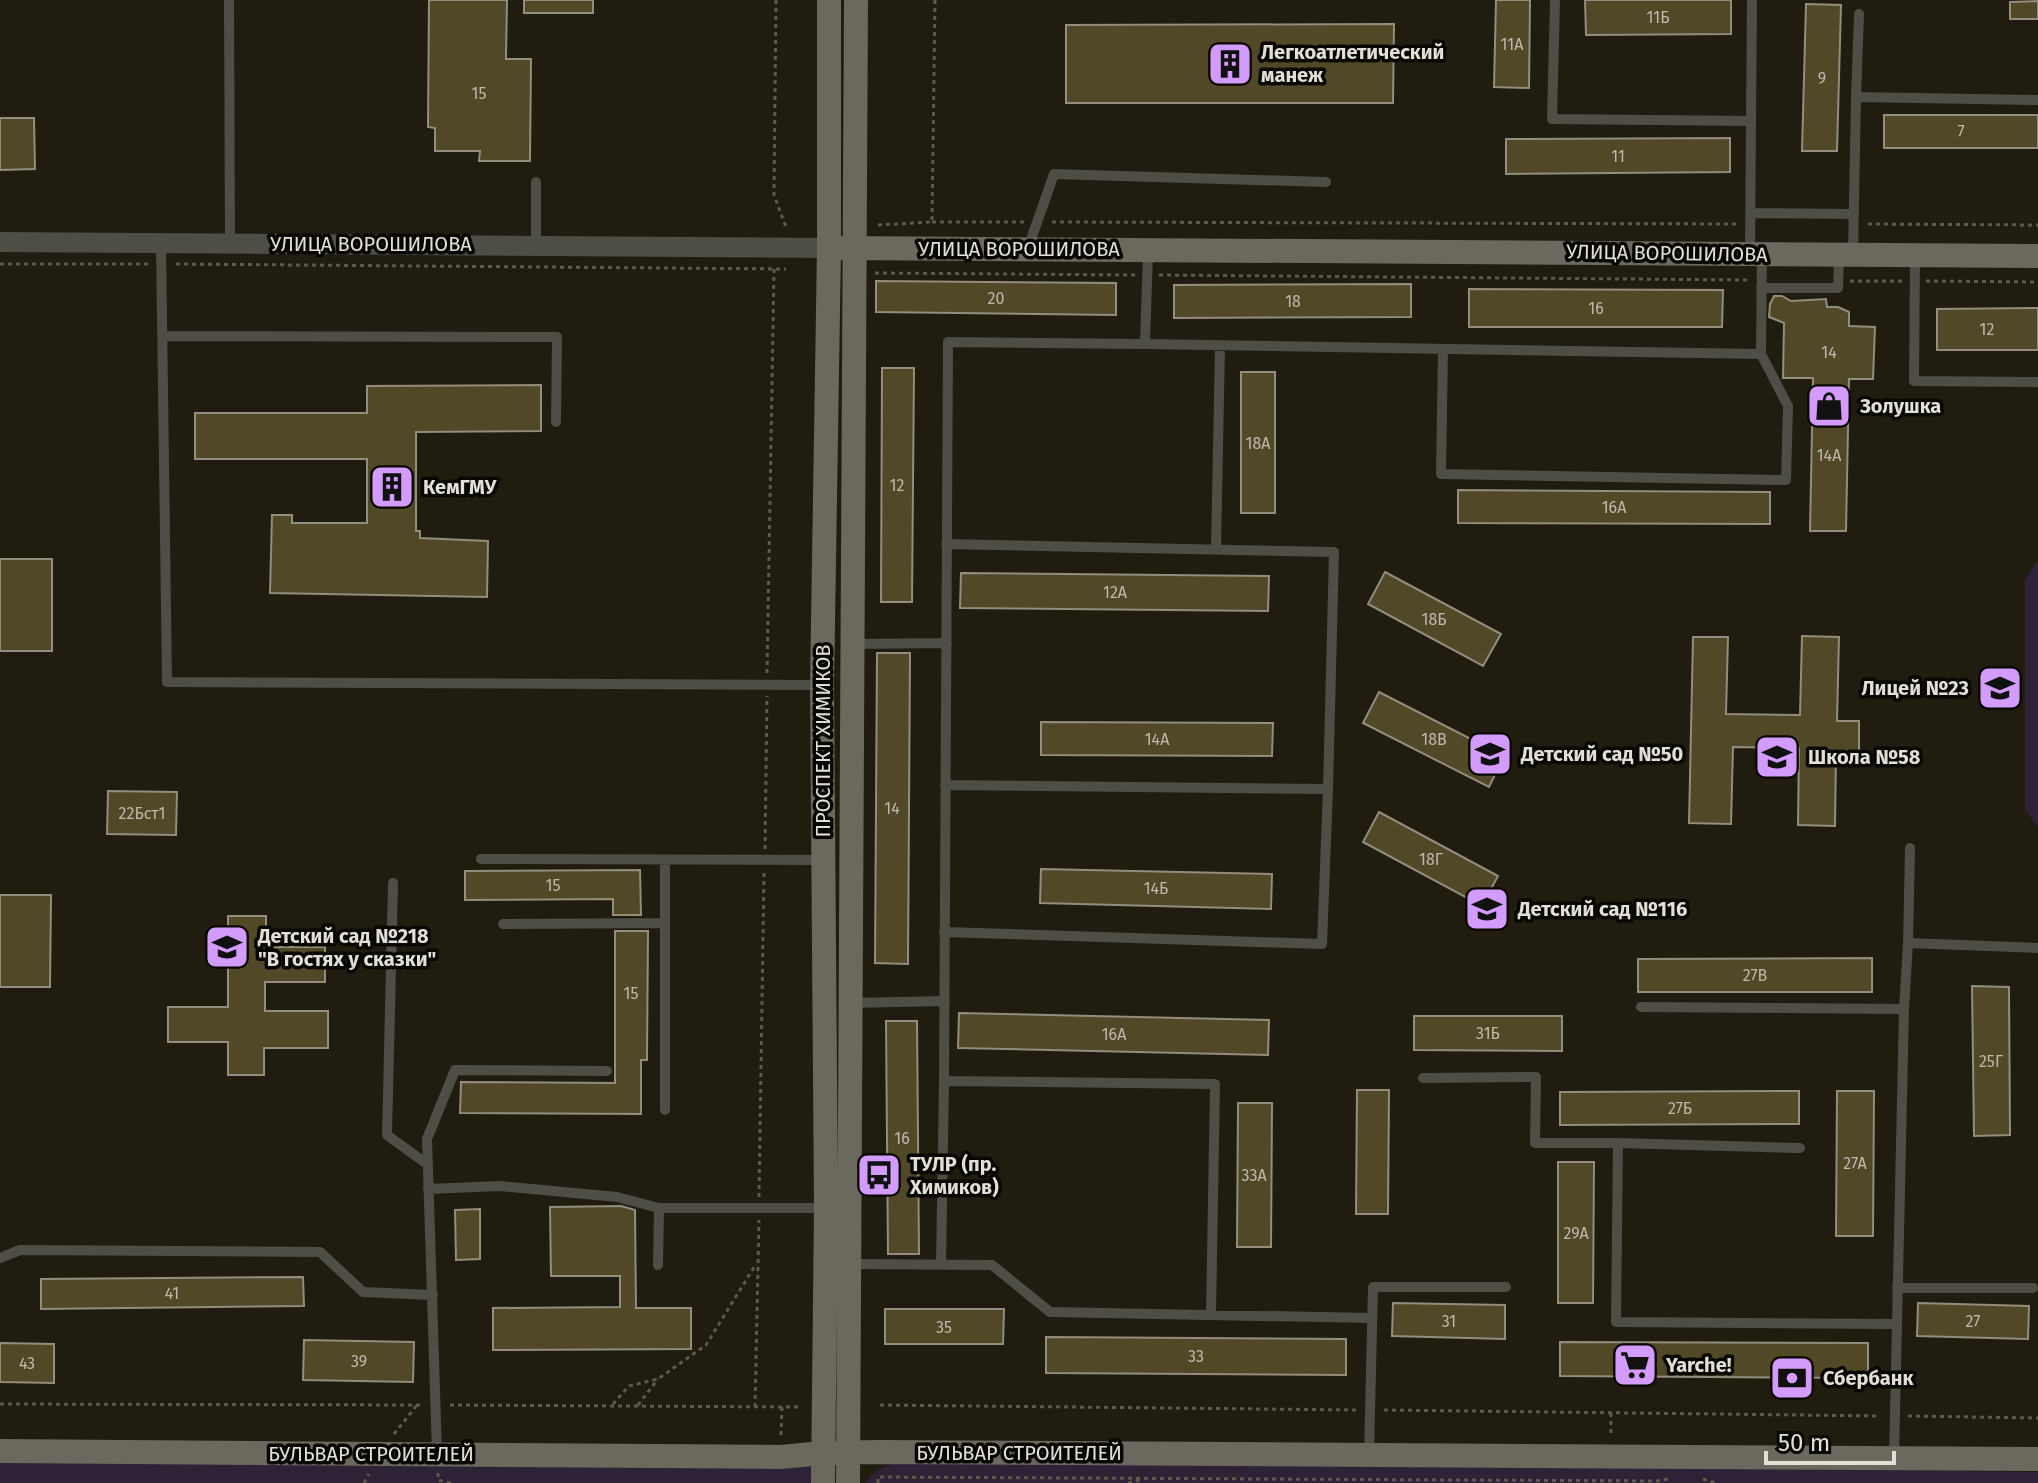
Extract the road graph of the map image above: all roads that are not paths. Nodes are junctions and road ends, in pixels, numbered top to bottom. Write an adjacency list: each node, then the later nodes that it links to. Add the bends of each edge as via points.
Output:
1 (229, 0): 16 (lane)
2 (829, 0): 18 (street, ПРОСПЕКТ ХИМИКОВ)
3 (856, 0): 19 (street, ПРОСПЕКТ ХИМИКОВ)
4 (1555, 0): 9 (lane, via 1552,119)
5 (1752, 0): 9 (lane)
6 (1859, 14): 7 (lane)
7 (1856, 97): 8 (lane); 13 (lane)
8 (2038, 100)
9 (1751, 121): 12 (lane)
10 (536, 182): 17 (lane)
11 (1326, 182): 20 (lane, via 1054,174)
12 (1751, 218): 13 (lane); 22 (lane)
13 (1854, 219): 23 (lane)
14 (0, 242): 15 (street, УЛИЦА ВОРОШИЛОВА)
15 (161, 243): 16 (street, УЛИЦА ВОРОШИЛОВА); 27 (lane)
16 (230, 243): 17 (street, УЛИЦА ВОРОШИЛОВА)
17 (536, 246): 18 (street, УЛИЦА ВОРОШИЛОВА)
18 (829, 248): 19 (street, УЛИЦА ВОРОШИЛОВА); 38 (street, ПРОСПЕКТ ХИМИКОВ)
19 (855, 248): 20 (street, УЛИЦА ВОРОШИЛОВА); 37 (street, ПРОСПЕКТ ХИМИКОВ)
20 (1028, 249): 21 (street, УЛИЦА ВОРОШИЛОВА)
21 (1148, 250): 22 (street, УЛИЦА ВОРОШИЛОВА); 28 (lane)
22 (1756, 253): 23 (street, УЛИЦА ВОРОШИЛОВА); 26 (lane)
23 (1846, 254): 24 (street, УЛИЦА ВОРОШИЛОВА); 26 (lane, via 1838,288)
24 (1915, 255): 25 (street, УЛИЦА ВОРОШИЛОВА); 32 (lane, via 1914,381)
25 (2038, 256)
26 (1761, 284): 31 (lane)
27 (162, 336): 33 (lane, via 557,337); 38 (lane, via 167,682)
28 (1145, 344): 29 (lane); 34 (lane, via 948,342)
29 (1220, 346): 30 (lane); 35 (lane)
30 (1443, 349): 31 (lane); 31 (lane, via 1441,474 1786,480 1788,406)
31 (1761, 354)
32 (2038, 382)
33 (556, 422)
34 (946, 544): 35 (lane); 36 (lane)
35 (1216, 549): 40 (lane, via 1334,552)
36 (947, 643): 37 (lane); 39 (lane)
37 (853, 644): 52 (street, ПРОСПЕКТ ХИМИКОВ)
38 (822, 685): 44 (street, ПРОСПЕКТ ХИМИКОВ)
39 (945, 785): 40 (lane); 48 (lane)
40 (1328, 789): 48 (lane, via 1322,944)
41 (1910, 848): 49 (lane)
42 (481, 859): 43 (lane)
43 (665, 860): 44 (lane); 46 (lane)
44 (823, 860): 64 (street, ПРОСПЕКТ ХИМИКОВ)
45 (393, 883): 61 (lane, via 387,1135)
46 (665, 923): 47 (lane); 58 (lane)
47 (503, 924)
48 (944, 932): 51 (lane)
49 (1908, 943): 50 (lane); 54 (lane)
50 (2038, 948)
51 (945, 1001): 52 (lane); 57 (lane)
52 (850, 1003): 66 (street, ПРОСПЕКТ ХИМИКОВ)
53 (1641, 1007): 54 (lane)
54 (1904, 1009): 70 (lane)
55 (607, 1071): 61 (lane, via 455,1070 427,1139)
56 (1423, 1078): 59 (lane, via 1536,1077 1535,1143)
57 (944, 1081): 68 (lane); 73 (lane, via 1215,1084)
58 (665, 1110)
59 (1618, 1143): 60 (lane); 75 (lane, via 1616,1322)
60 (1800, 1148)
61 (427, 1164): 62 (lane)
62 (428, 1189): 63 (lane, via 515,1187 617,1197); 72 (lane)
63 (659, 1208): 64 (lane); 67 (lane)
64 (826, 1208): 78 (street, ПРОСПЕКТ ХИМИКОВ)
65 (0, 1258): 72 (lane, via 20,1250 320,1252 363,1292)
66 (848, 1264): 68 (lane); 77 (street, ПРОСПЕКТ ХИМИКОВ)
67 (658, 1265)
68 (941, 1265): 73 (lane, via 992,1265 1050,1312)
69 (1506, 1287): 74 (lane, via 1373,1287)
70 (1897, 1288): 71 (lane); 75 (lane)
71 (2033, 1288)
72 (433, 1295): 79 (lane)
73 (1211, 1315): 74 (lane)
74 (1372, 1318): 80 (lane)
75 (1896, 1324): 81 (lane)
76 (0, 1451): 79 (street, БУЛЬВАР СТРОИТЕЛЕЙ)
77 (848, 1452): 78 (street, БУЛЬВАР СТРОИТЕЛЕЙ); 80 (street, БУЛЬВАР СТРОИТЕЛЕЙ); 84 (street, ПРОСПЕКТ ХИМИКОВ)
78 (823, 1453): 79 (street, БУЛЬВАР СТРОИТЕЛЕЙ); 83 (street, ПРОСПЕКТ ХИМИКОВ)
79 (437, 1455)
80 (1369, 1455): 81 (street, БУЛЬВАР СТРОИТЕЛЕЙ)
81 (1894, 1458): 82 (street, БУЛЬВАР СТРОИТЕЛЕЙ)
82 (2038, 1459)
83 (823, 1483)
84 (848, 1483)

